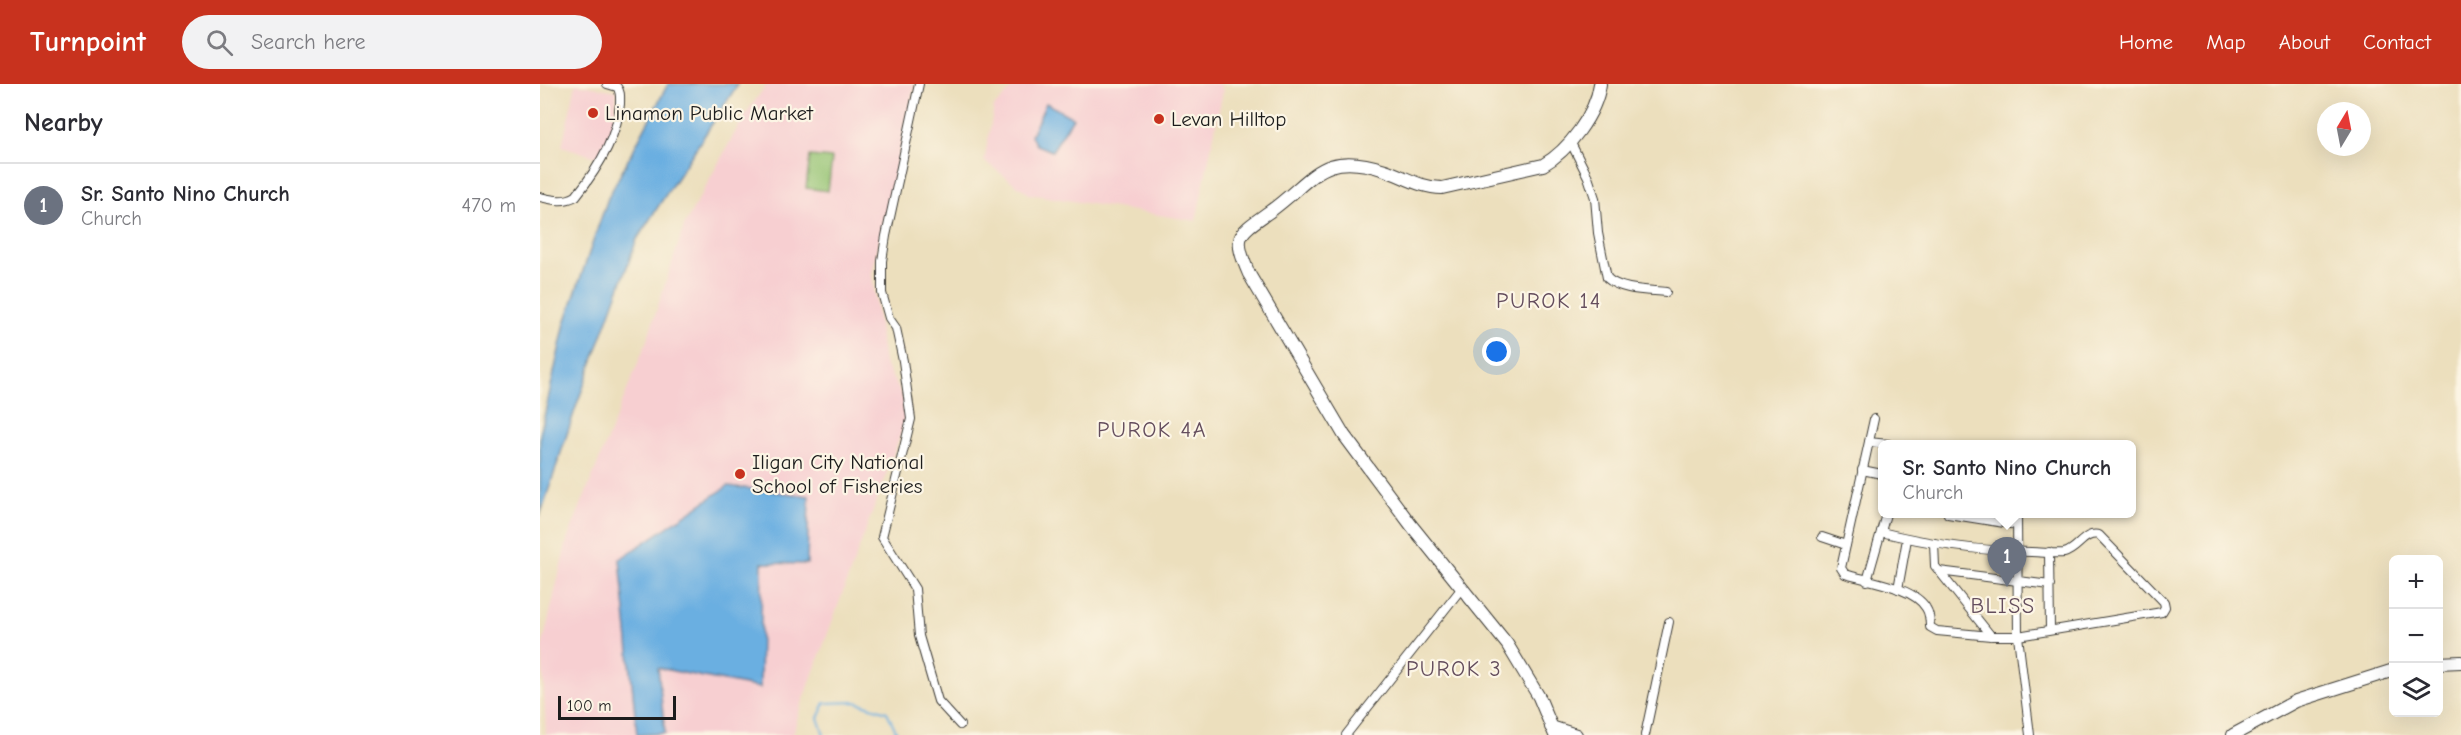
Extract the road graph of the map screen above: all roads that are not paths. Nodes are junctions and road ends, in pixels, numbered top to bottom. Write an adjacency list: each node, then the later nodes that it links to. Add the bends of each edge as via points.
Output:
1 (607, 84): 5 (street, via 617,87 620,94 617,126 609,144 576,195 560,201)
2 (919, 84): 36 (street, via 882,261 882,293 896,328 911,419 882,537 915,588 919,636 938,701)
3 (1600, 84): 4 (street)
4 (1571, 143): 6 (street, via 1595,198 1607,278 1631,288); 27 (street, via 1543,165 1442,188 1425,187 1372,167 1332,165 1313,174 1275,208 1248,225 1242,234 1240,249 1249,274 1344,435)
5 (540, 197)
6 (1666, 292)
7 (1874, 419): 8 (street)
8 (1869, 442): 9 (street); 10 (street)
9 (1878, 443)
10 (1862, 470): 11 (street); 20 (street)
11 (1878, 473)
12 (1885, 518): 16 (street)
13 (1977, 518): 15 (street)
14 (2017, 518): 15 (street)
15 (2017, 525): 21 (street)
16 (1881, 532): 18 (street); 24 (street)
17 (1822, 537): 20 (street)
18 (1907, 539): 19 (street); 28 (street)
19 (1934, 543): 21 (street); 23 (street, via 1933,559)
20 (1846, 545): 24 (street, via 1842,572)
21 (2018, 552): 22 (street); 25 (street)
22 (2049, 552): 26 (street); 30 (street, via 2064,552 2091,534 2099,535 2165,604 2162,612)
23 (1939, 571): 25 (street); 31 (street)
24 (1867, 581): 28 (street)
25 (2018, 582): 26 (street); 32 (street)
26 (2050, 585): 30 (street)
27 (1461, 589): 37 (street, via 1519,661); 38 (street)
28 (1898, 589): 31 (street, via 1920,600 1933,630)
29 (1669, 622): 40 (street)
30 (2050, 630): 32 (street)
31 (1991, 636): 32 (street)
32 (2018, 636): 41 (street)
33 (2443, 663): 34 (street)
34 (2461, 663)
35 (2389, 672): 42 (street, via 2296,701)
36 (960, 725)
37 (1553, 731): 39 (street)
38 (1346, 735)
39 (1576, 735)
40 (1645, 735)
41 (2030, 735)
42 (2233, 735)

